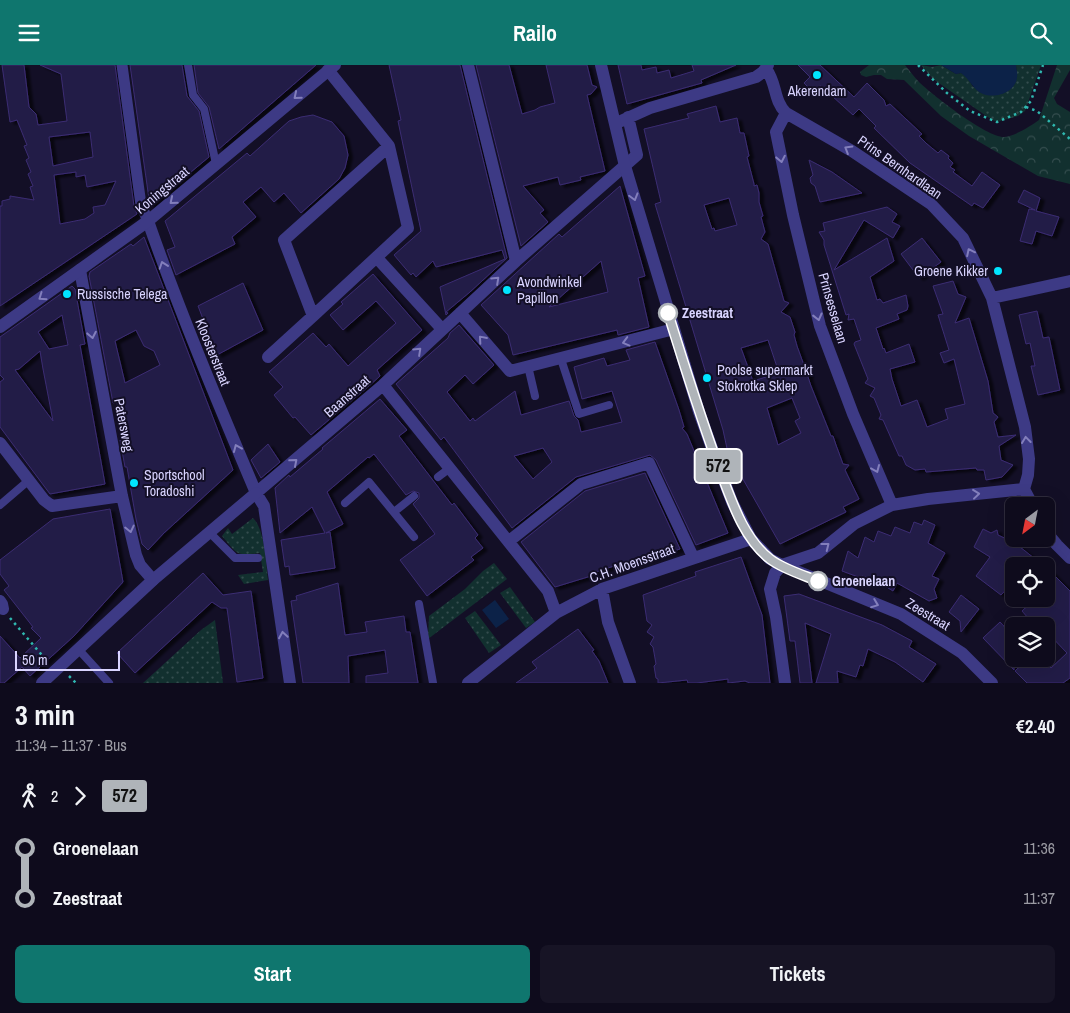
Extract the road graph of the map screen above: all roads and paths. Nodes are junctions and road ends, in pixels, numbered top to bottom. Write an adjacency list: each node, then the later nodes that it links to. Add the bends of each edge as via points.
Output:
1 (122, 65): 17 (street, via 141,205)
2 (188, 65): 15 (lane, via 193,95 204,109)
3 (468, 65): 19 (street)
4 (601, 65): 12 (street, Zeestraat)
5 (918, 65): 9 (path, via 970,111 997,122)
6 (1043, 65): 9 (path)
7 (331, 67): 14 (street); 15 (street, Koningstraat, one-way to 15)
8 (767, 67): 10 (street, via 773,77 776,99); 11 (street, via 752,78)
9 (1026, 107): 13 (path, via 1037,111)
10 (786, 113): 22 (street, Prins Bernhardlaan, one-way to 10, via 963,238 931,204 852,151); 45 (street, Prinsesselaan, one-way to 45, via 776,132 792,215 820,325)
11 (628, 117): 12 (street); 16 (street, Baanstraat, via 637,155)
12 (615, 125): 16 (street, Zeestraat)
13 (1070, 139)
14 (389, 145): 18 (street, via 408,228); 24 (street, via 284,240)
15 (216, 164): 17 (street, Koningstraat, one-way to 17)
16 (625, 166): 19 (street, Baanstraat); 27 (street, Zeestraat, one-way to 27)
17 (148, 221): 20 (street, Koningstraat); 39 (street, Kloosterstraat, one-way to 17, via 199,358)
18 (376, 258): 24 (street); 26 (street)
19 (516, 261): 23 (street, Baanstraat, one-way to 19)
20 (80, 270): 25 (street, Koningstraat, one-way to 25); 40 (street, Patersweg, one-way to 40)
21 (1070, 281): 22 (street)
22 (992, 298): 38 (street, Prins Bernhardlaan, one-way to 22, via 1029,459 1025,427)
23 (460, 313): 26 (street, Baanstraat); 30 (street, one-way to 23, via 510,371)
24 (313, 316): 28 (street)
25 (0, 327)
26 (442, 329): 31 (street, Baanstraat, one-way to 26)
27 (674, 329): 29 (street, one-way to 29); 49 (street, Zeestraat, via 714,455)
28 (268, 357)
29 (561, 359): 30 (street); 33 (lane, via 579,414)
30 (528, 367): 32 (lane)
31 (382, 385): 35 (street); 39 (street, Baanstraat, one-way to 31)
32 (536, 396)
33 (609, 405)
34 (0, 443): 37 (street)
35 (450, 468): 36 (lane); 50 (street)
36 (438, 477)
37 (28, 481): 40 (street, via 52,506); 44 (lane)
38 (1024, 489): 42 (street); 45 (street, one-way to 38)
39 (256, 493): 47 (street, Baanstraat); 65 (street, Kloosterstraat, one-way to 39, via 264,506)
40 (122, 496): 56 (street, Patersweg, one-way to 56, via 136,555)
41 (414, 496): 46 (lane)
42 (1028, 497)
43 (345, 503): 46 (lane, via 368,482)
44 (0, 505)
45 (892, 505): 55 (street, one-way to 45, via 818,553 854,524)
46 (394, 512): 48 (lane)
47 (209, 532): 53 (lane, via 236,558); 56 (street, Baanstraat)
48 (414, 537)
49 (751, 539): 52 (street, C.H. Moensstraat); 55 (street, Zeestraat, via 770,559)
50 (509, 541): 52 (street, via 580,483 649,463); 60 (street, via 548,591)
51 (1055, 543): 54 (street)
52 (693, 557): 57 (street, C.H. Moensstraat)
53 (258, 558)
54 (1070, 558)
55 (782, 565): 69 (street, via 775,573 770,589); 70 (street, Zeestraat, one-way to 70, via 901,613 962,653)
56 (153, 580): 61 (street, Baanstraat)
57 (602, 589): 60 (street, C.H. Moensstraat); 68 (street, via 608,622)
58 (419, 604): 66 (lane)
59 (1, 607): 62 (path)
60 (556, 613): 67 (street, C.H. Moensstraat)
61 (79, 650): 62 (street, Baanstraat); 64 (lane)
62 (56, 671): 63 (street, Baanstraat)
63 (43, 683)
64 (109, 683)
65 (290, 683)
66 (433, 683)
67 (468, 683)
68 (630, 683)
69 (785, 683)
70 (992, 683)

